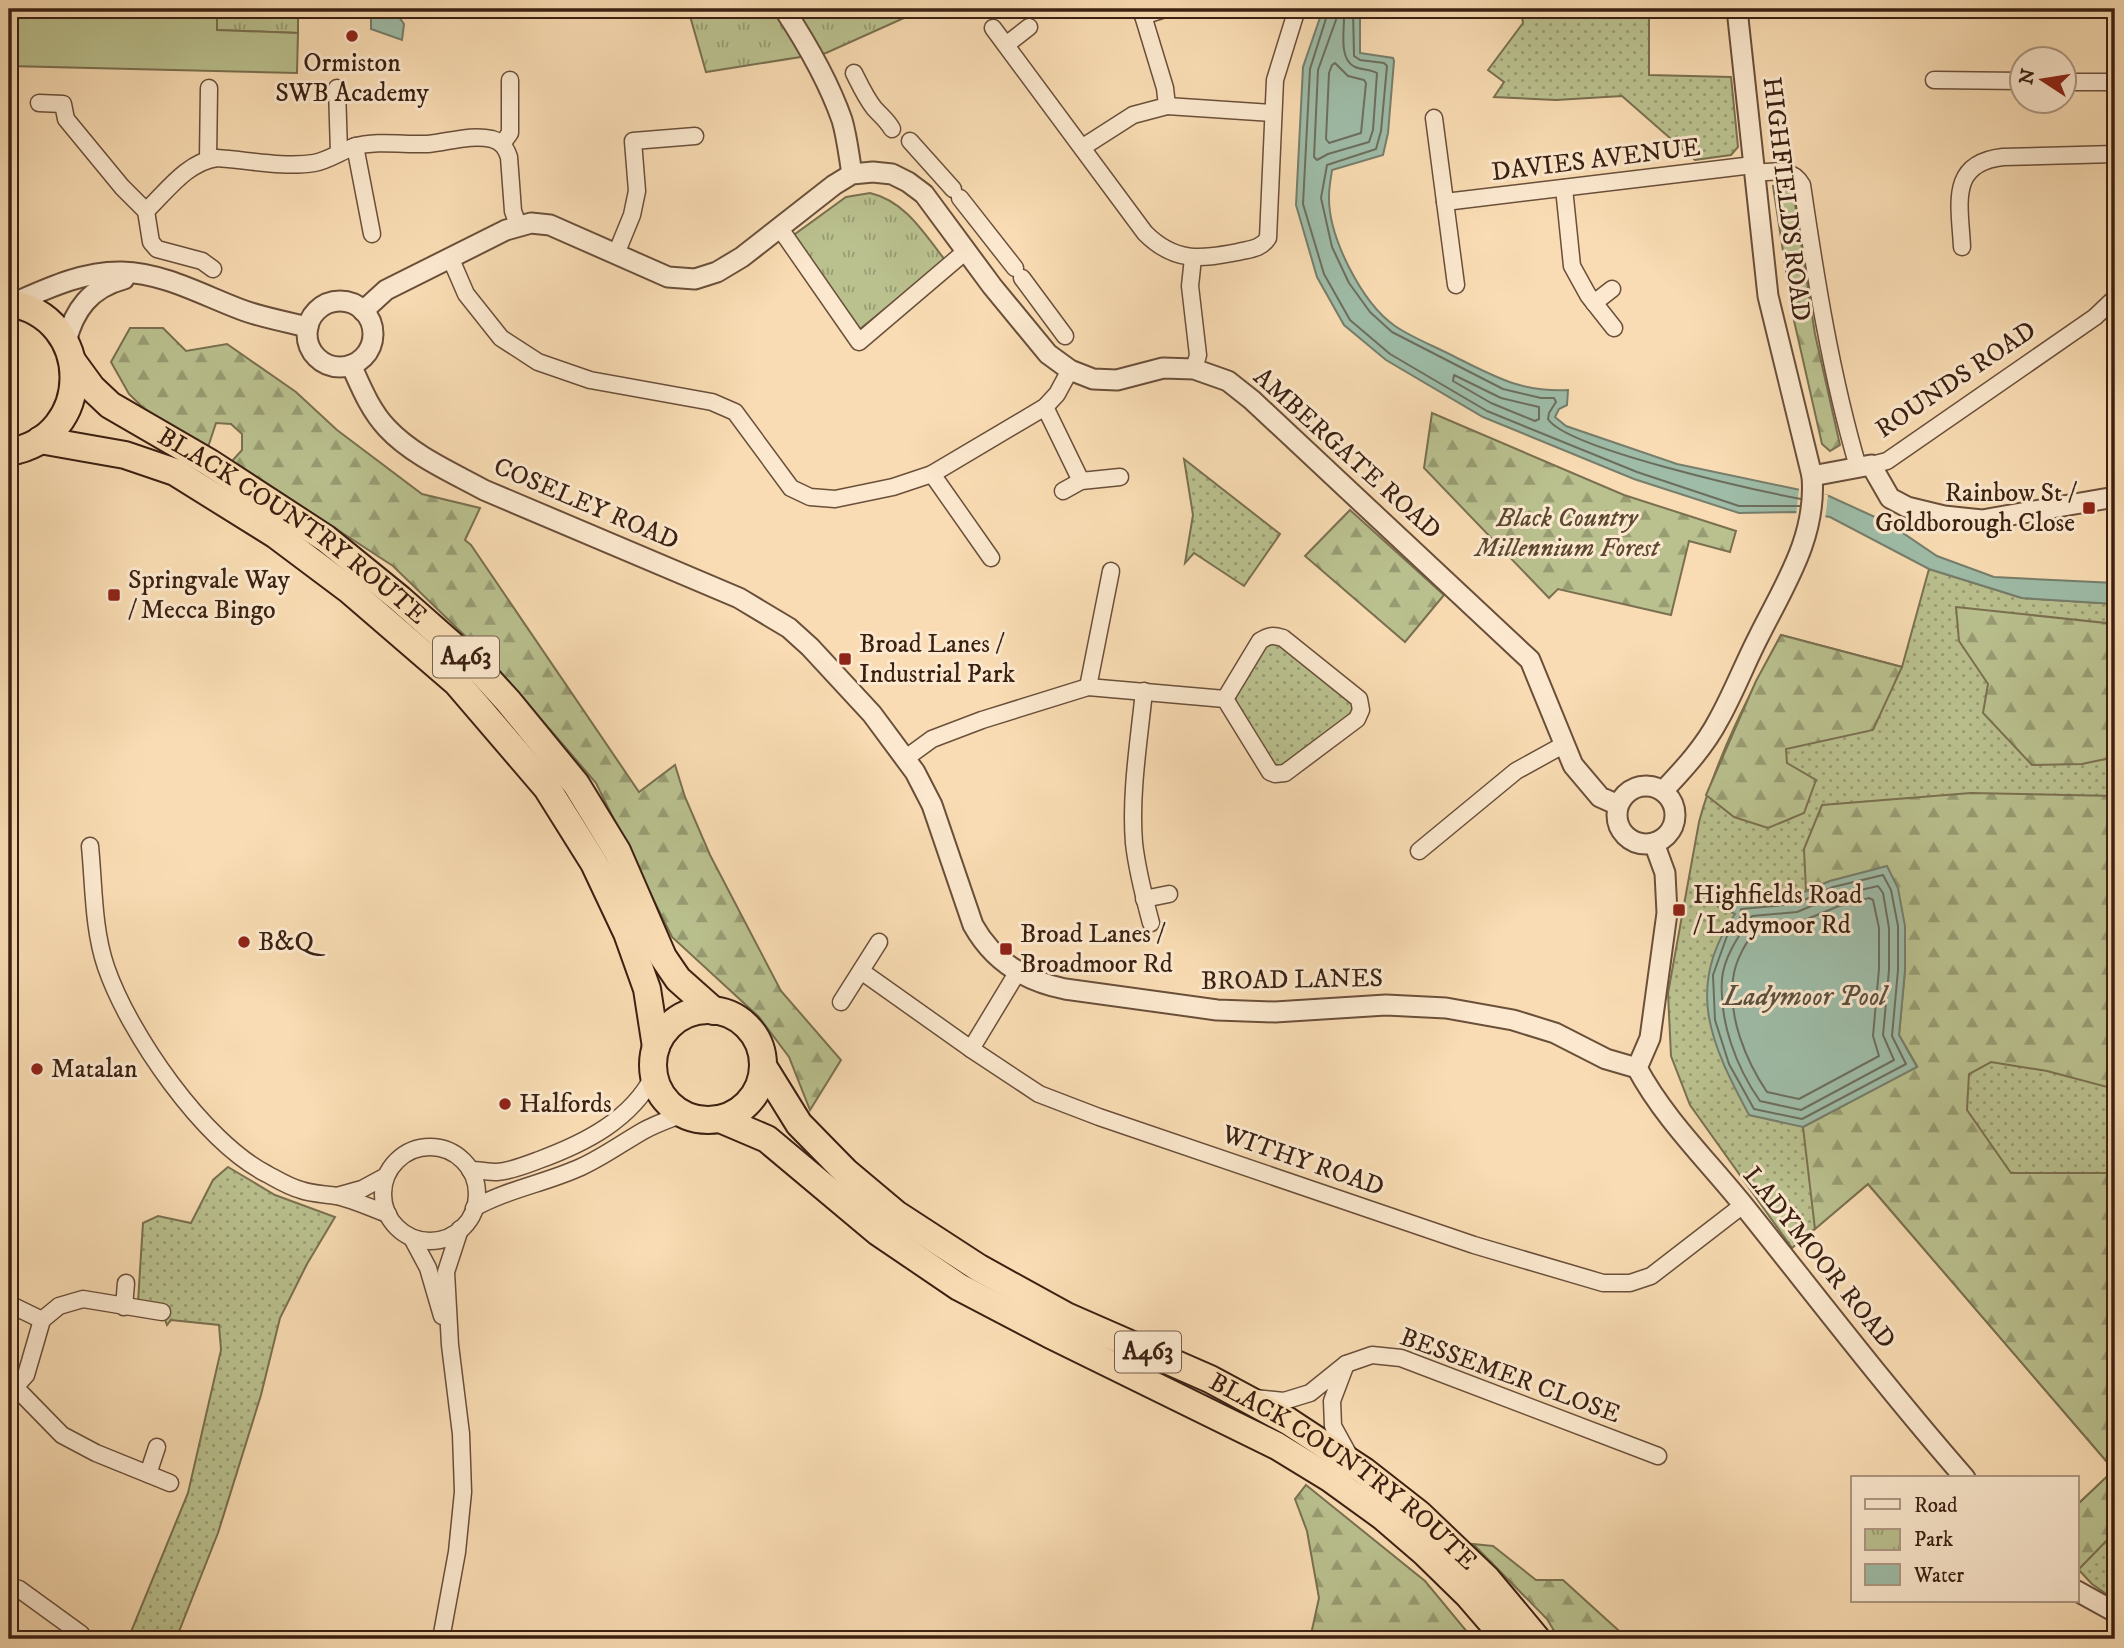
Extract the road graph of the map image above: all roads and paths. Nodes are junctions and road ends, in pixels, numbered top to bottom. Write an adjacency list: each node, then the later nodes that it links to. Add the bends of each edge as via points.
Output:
1 (784, 9): 17 (street)
2 (1165, 9): 5 (street)
3 (1297, 9): 21 (street, via 1277,70)
4 (1737, 9): 33 (street, HIGHFIELDS ROAD)
5 (1142, 12): 20 (street)
6 (1029, 27): 8 (street)
7 (993, 28): 8 (street)
8 (1006, 45): 28 (street)
9 (510, 80): 26 (street, via 510,132)
10 (1934, 80): 11 (street)
11 (2008, 81)
12 (2078, 82): 13 (street)
13 (2115, 82)
14 (64, 87): 19 (street)
15 (209, 88): 31 (street)
16 (337, 88): 29 (street)
17 (832, 94): 23 (street, via 856,77); 34 (street)
18 (39, 103): 19 (street)
19 (63, 104): 38 (street, via 66,119)
20 (1167, 107): 21 (street); 28 (street, via 1133,115)
21 (1273, 113): 47 (street, via 1268,238 1257,248)
22 (1434, 118): 37 (street)
23 (892, 129)
24 (695, 136): 45 (street, via 633,141 637,191)
25 (910, 141): 32 (street)
26 (502, 144): 27 (street, via 487,138); 40 (street, via 509,158)
27 (355, 146): 29 (street); 42 (street)
28 (1083, 147): 47 (street, via 1153,242)
29 (339, 153): 31 (street, via 301,164)
30 (2115, 154): 44 (street, via 2003,157 1980,162 1969,170 1960,189)
31 (208, 159): 38 (street, via 187,171)
32 (929, 163): 35 (street); 39 (street)
33 (1754, 169): 36 (street, DAVIES AVENUE); 68 (street, DAVIES AVENUE, via 1789,173 1802,185 1840,408); 72 (street, HIGHFIELDS ROAD, via 1768,296)
34 (852, 174): 35 (street, AMBERGATE ROAD, via 892,174); 41 (street)
35 (911, 184): 43 (street, AMBERGATE ROAD, via 924,194)
36 (1564, 188): 37 (street, DAVIES AVENUE); 54 (street, via 1572,266)
37 (1445, 202): 50 (street)
38 (145, 211): 48 (street, via 151,242 157,249 202,261)
39 (980, 224): 43 (street); 55 (street)
40 (518, 225): 45 (street, via 550,225); 46 (street)
41 (779, 227): 43 (street, via 859,342); 45 (street, via 726,267 695,279 668,277)
42 (372, 234)
43 (962, 246): 57 (street, AMBERGATE ROAD)
44 (1962, 247)
45 (616, 254)
46 (450, 257): 56 (street, via 386,290); 69 (street, via 466,294 502,338 538,362 590,380 712,402 735,412 791,488 810,497 835,499)
47 (1193, 258): 63 (street, via 1191,298 1198,355)
48 (213, 269)
49 (138, 275): 53 (street, via 116,272 83,277); 58 (street, via 160,278 247,312); 61 (street, via 93,292 71,322)
50 (1456, 285)
51 (1612, 289): 54 (street)
52 (2115, 299): 68 (street, ROUNDS ROAD, via 1887,460)
53 (11, 303): 61 (highway, A463, via 46,318)
54 (1594, 303): 59 (street)
55 (1045, 309): 57 (street); 60 (street)
56 (363, 311): 58 (street, via 340,301 330,303 314,314); 62 (street, via 371,323 371,346)
57 (1024, 325): 64 (street, AMBERGATE ROAD, via 1048,354)
58 (308, 327): 62 (street, via 311,351 322,362)
59 (1614, 328)
60 (1065, 337)
61 (69, 352): 66 (highway, via 73,388 69,404 58,424); 95 (highway, BLACK COUNTRY ROUTE / A463, via 92,388 110,405 325,538 477,667 576,784 617,851 663,957 678,979)
62 (351, 365): 77 (street, COSELEY ROAD, via 385,426 423,456 484,490 739,598 789,628)
63 (1194, 369): 64 (street, AMBERGATE ROAD, via 1163,368 1117,380 1094,379); 81 (street, AMBERGATE ROAD, via 1228,381 1252,400 1508,637 1530,660)
64 (1070, 370): 65 (street)
65 (1045, 407): 69 (street); 71 (street)
66 (40, 440): 67 (highway); 96 (highway, BLACK COUNTRY ROUTE / A463, via 145,460 198,485 348,589 457,683 547,788 594,863 647,989)
67 (9, 452)
68 (1864, 466): 72 (street, ROUNDS ROAD); 74 (street, via 1890,498 1944,516 1982,520)
69 (932, 474): 75 (street)
70 (1120, 477): 71 (street)
71 (1081, 481): 73 (street)
72 (1813, 483): 83 (street, HIGHFIELDS ROAD, via 1809,528 1797,564 1718,721 1689,764)
73 (1063, 491)
74 (2115, 497)
75 (991, 558)
76 (1111, 571): 78 (street)
77 (827, 663): 82 (street, BROAD LANES)
78 (1088, 687): 79 (street); 82 (street, via 957,729 932,739)
79 (1144, 691): 80 (street); 89 (street, via 1134,842)
80 (1225, 699): 80 (street, via 1275,774 1285,773 1357,719 1361,710 1359,699 1274,635 1260,641)
81 (1565, 744): 84 (street, AMBERGATE ROAD, via 1586,783 1600,797); 87 (street, via 1516,771)
82 (906, 758): 93 (street, BROAD LANES, via 932,805 981,941)
83 (1663, 791): 84 (street, via 1642,785 1623,796); 85 (street, via 1673,804 1674,824)
84 (1618, 805): 85 (street, via 1616,817 1624,835 1644,844)
85 (1654, 843): 99 (street, via 1665,873 1667,913 1650,1038)
86 (90, 846): 105 (street, via 94,918 106,967 130,1022 172,1086 223,1142 264,1172 301,1190)
87 (1419, 851)
88 (1169, 894): 89 (street)
89 (1144, 899): 90 (street)
90 (1151, 923)
91 (879, 942): 92 (street)
92 (861, 971): 94 (street); 97 (street, WITHY ROAD)
93 (1017, 973): 97 (street); 99 (street, BROAD LANES, via 1065,989 1217,1010 1275,1012 1386,1005 1446,1008 1555,1033 1606,1059)
94 (841, 1002)
95 (714, 1011): 96 (highway, via 693,1012 674,1022); 98 (highway, A463, via 749,1028 758,1042)
96 (656, 1048): 100 (highway, A463)
97 (971, 1049): 106 (street, WITHY ROAD, via 1039,1094 1099,1117 1474,1245 1603,1283 1629,1283 1651,1276)
98 (763, 1066): 102 (highway, via 750,1100); 119 (highway, BLACK COUNTRY ROUTE / A463, via 799,1124 896,1214 1066,1317)
99 (1637, 1068): 106 (street, LADYMOOR ROAD, via 1660,1106)
100 (654, 1075): 101 (highway, via 664,1097); 103 (street, via 627,1111 584,1142 524,1166 497,1172)
101 (683, 1114): 102 (highway, A463); 107 (street, via 551,1180 496,1196)
102 (720, 1119): 131 (highway, BLACK COUNTRY ROUTE / A463, via 768,1139 878,1232 959,1287 1277,1446 1331,1479 1425,1553)
103 (470, 1170): 104 (street, via 456,1154 430,1147 406,1153); 107 (street, via 476,1185)
104 (386, 1176): 105 (street); 108 (street, via 383,1199)
105 (337, 1196): 108 (street)
106 (1743, 1205): 124 (street, LADYMOOR ROAD)
107 (474, 1208): 109 (street)
108 (388, 1214): 110 (street)
109 (460, 1229): 110 (street, via 437,1240); 116 (street, via 446,1272)
110 (412, 1238): 116 (street, via 428,1268)
111 (126, 1283): 113 (street)
112 (9, 1304): 115 (street)
113 (124, 1307): 114 (street); 115 (street, via 83,1299 60,1306)
114 (162, 1312)
115 (42, 1320): 118 (street, via 26,1375)
116 (450, 1345): 130 (street, via 463,1492)
117 (1346, 1364): 119 (street, BESSEMER CLOSE, via 1310,1393 1284,1401); 121 (street, BESSEMER CLOSE, via 1372,1355 1401,1358); 122 (street, via 1332,1401 1333,1426)
118 (12, 1391): 123 (street, via 62,1435)
119 (1243, 1396): 122 (highway, BLACK COUNTRY ROUTE / A463)
120 (158, 1447): 123 (street)
121 (1658, 1457)
122 (1353, 1464): 132 (highway, BLACK COUNTRY ROUTE / A463, via 1419,1514 1487,1579)
123 (148, 1474): 125 (street)
124 (1963, 1476)
125 (170, 1483)
126 (9, 1586): 129 (street)
127 (2078, 1592): 128 (street)
128 (2115, 1612)
129 (81, 1634)
130 (441, 1639)
131 (1506, 1639)
132 (1537, 1639)

